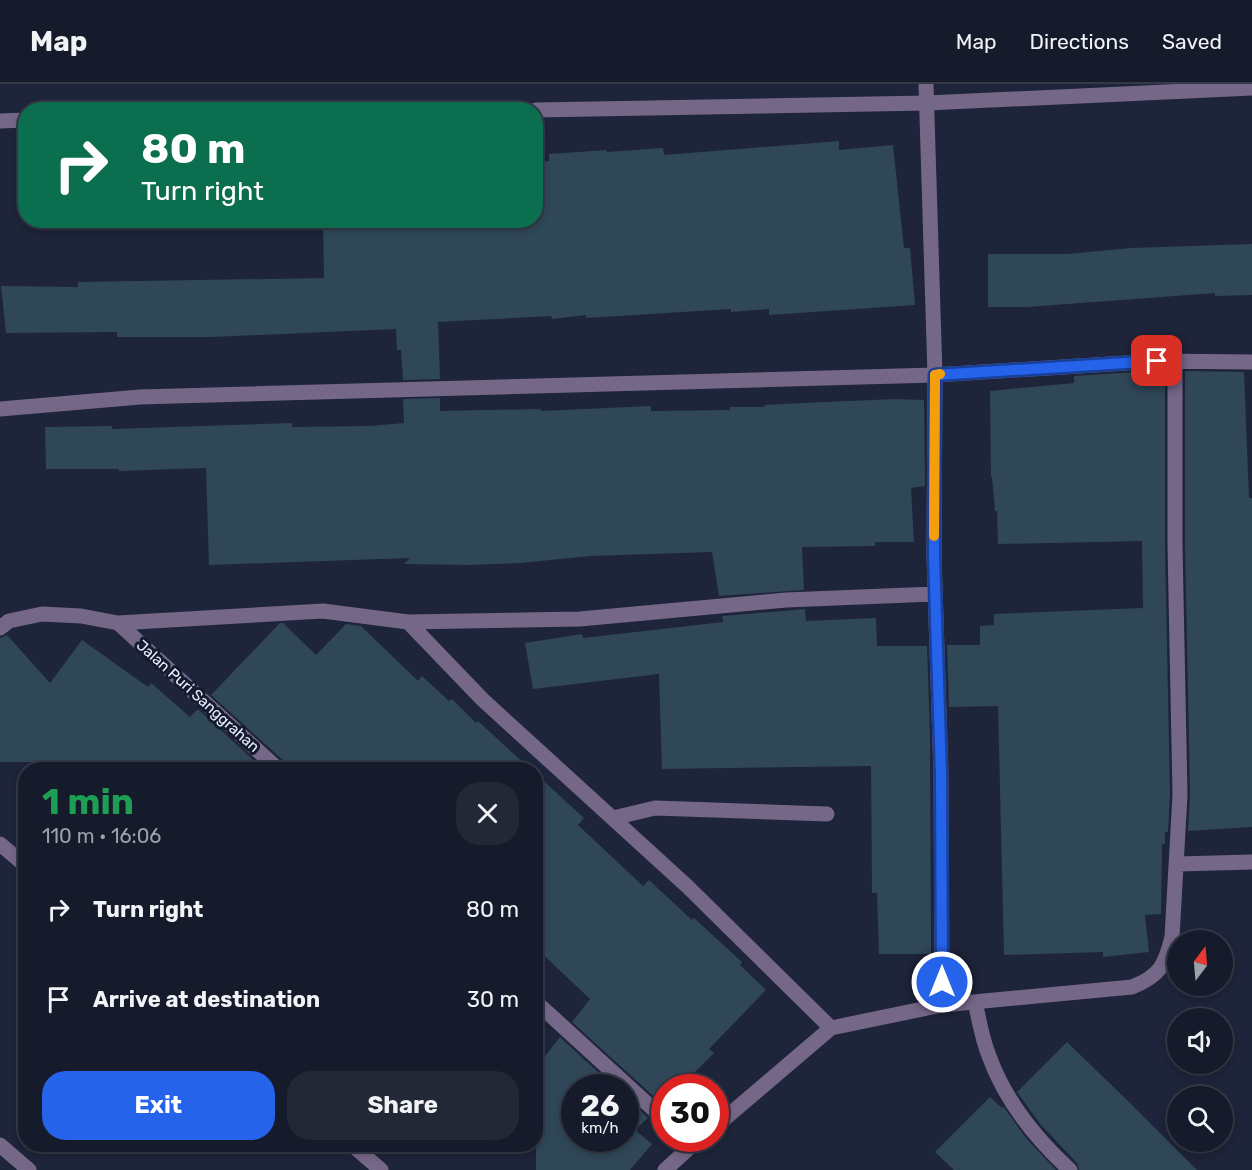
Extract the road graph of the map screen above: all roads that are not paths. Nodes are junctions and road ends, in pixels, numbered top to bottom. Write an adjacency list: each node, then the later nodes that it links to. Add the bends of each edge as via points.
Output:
1 (926, 84): 3 (street)
2 (1252, 88): 3 (street)
3 (927, 103): 4 (street); 9 (street)
4 (543, 110)
5 (18, 120): 6 (street)
6 (0, 121)
7 (1175, 361): 8 (street); 9 (street); 21 (street)
8 (1252, 362)
9 (935, 375): 10 (street, via 152,397); 11 (street)
10 (0, 409)
11 (934, 594): 12 (street, via 786,600 580,619); 23 (street, via 941,774)
12 (408, 622): 13 (street, via 323,612); 17 (street, via 483,700)
13 (117, 623): 14 (street, via 42,614 9,621); 15 (street, Jalan Puri Sanggrahan)
14 (0, 628)
15 (270, 762)
16 (827, 814): 17 (street, via 655,808)
17 (612, 818): 25 (street)
18 (0, 844): 19 (street)
19 (18, 859)
20 (1252, 862): 21 (street)
21 (1177, 864): 22 (street, via 1172,937 1166,960 1147,981 1132,987)
22 (975, 1002): 23 (street); 34 (street, via 988,1055 1009,1099)
23 (942, 1005): 25 (street)
24 (543, 1008): 26 (street)
25 (831, 1028): 27 (street)
26 (651, 1107)
27 (729, 1115)
28 (0, 1145): 31 (street)
29 (360, 1152): 32 (street)
30 (682, 1152): 33 (street)
31 (29, 1170)
32 (381, 1170)
33 (665, 1170)
34 (1070, 1170)

